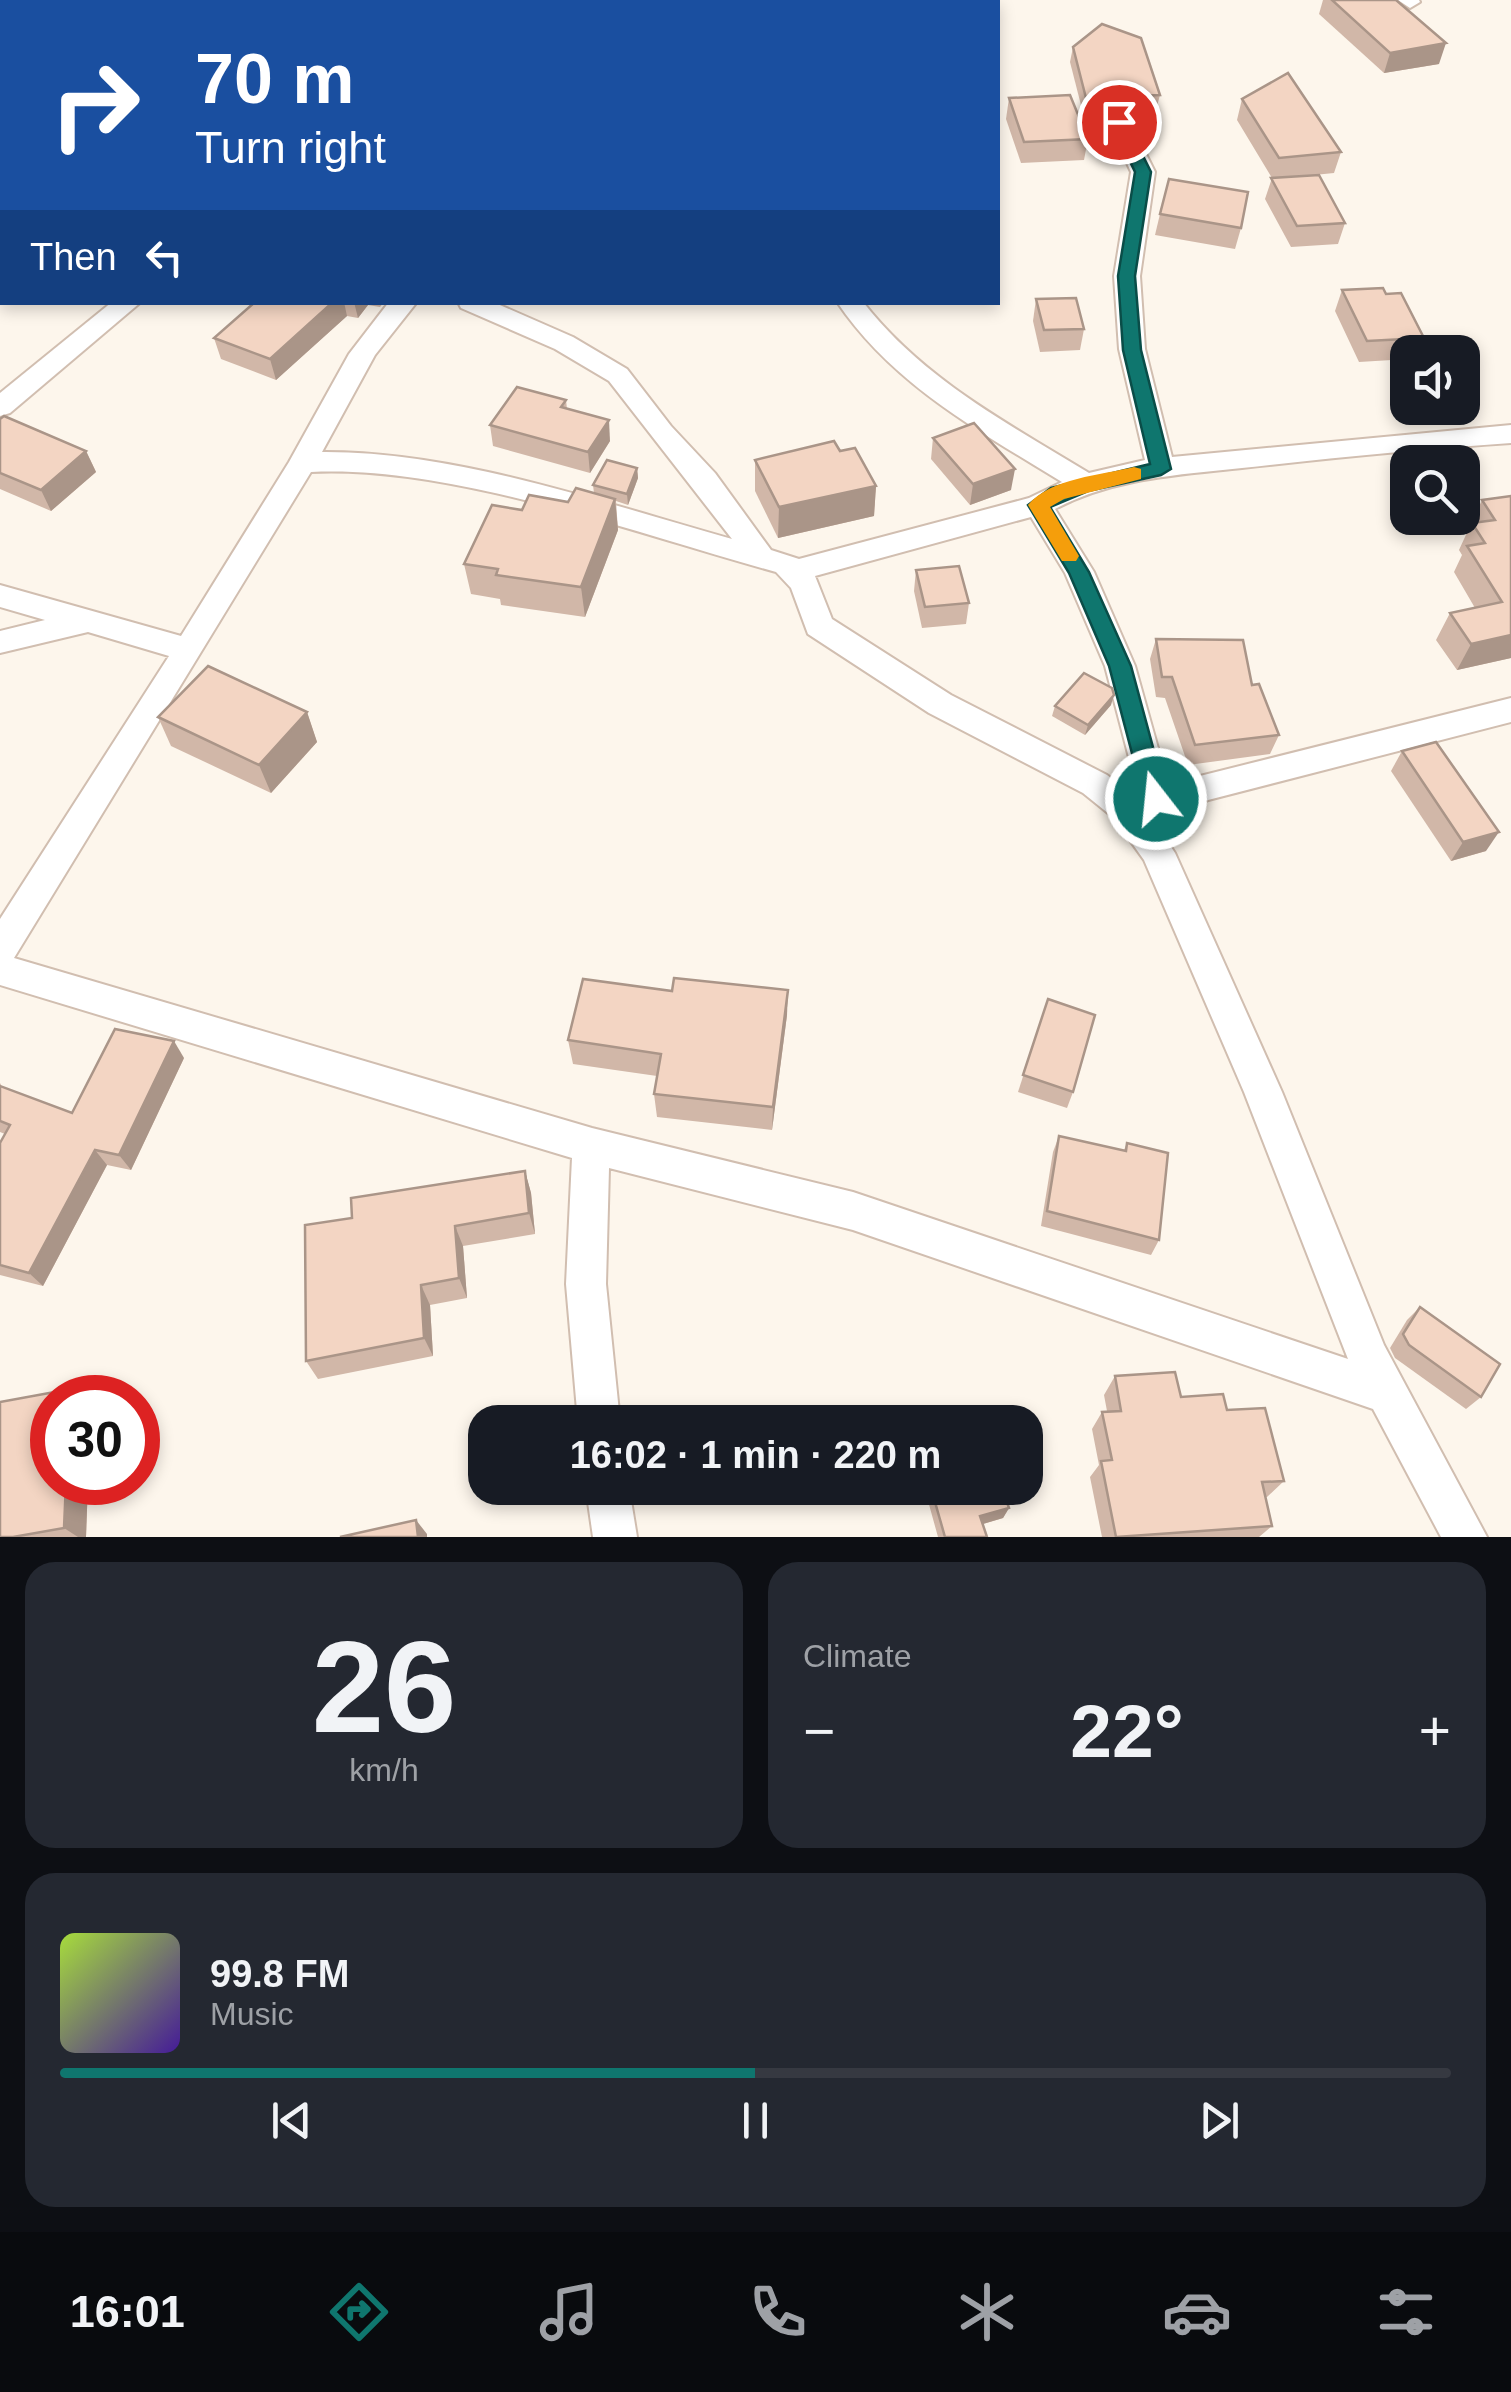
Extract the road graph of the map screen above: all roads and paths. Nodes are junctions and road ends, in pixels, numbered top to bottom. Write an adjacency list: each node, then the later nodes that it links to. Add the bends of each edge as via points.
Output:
1 (1119, 122): 9 (street, via 1143,172 1126,276 1132,350)
2 (125, 305): 6 (street)
3 (401, 305): 8 (street, via 363,356)
4 (477, 305): 12 (street, via 618,375)
5 (851, 305): 10 (street, via 917,378)
6 (0, 407)
7 (1511, 434): 9 (street, via 1380,442)
8 (302, 462): 12 (street, via 430,470 586,506); 17 (street)
9 (1161, 469): 10 (street)
10 (1086, 484): 11 (street)
11 (1038, 505): 13 (street); 19 (street, via 1079,572 1120,666)
12 (761, 558): 13 (street)
13 (796, 571): 19 (street, via 819,626 837,640 940,704)
14 (0, 596): 15 (street)
15 (86, 622): 16 (street); 17 (street)
16 (0, 642)
17 (186, 650): 20 (street)
18 (1511, 710): 19 (street)
19 (1140, 803): 23 (street)
20 (0, 949)
21 (0, 969): 22 (street)
22 (592, 1146): 23 (street, via 853,1211); 24 (street, via 584,1219 585,1330)
23 (1388, 1393): 27 (street)
24 (596, 1405)
25 (610, 1505): 26 (street)
26 (615, 1537)
27 (1464, 1537)

